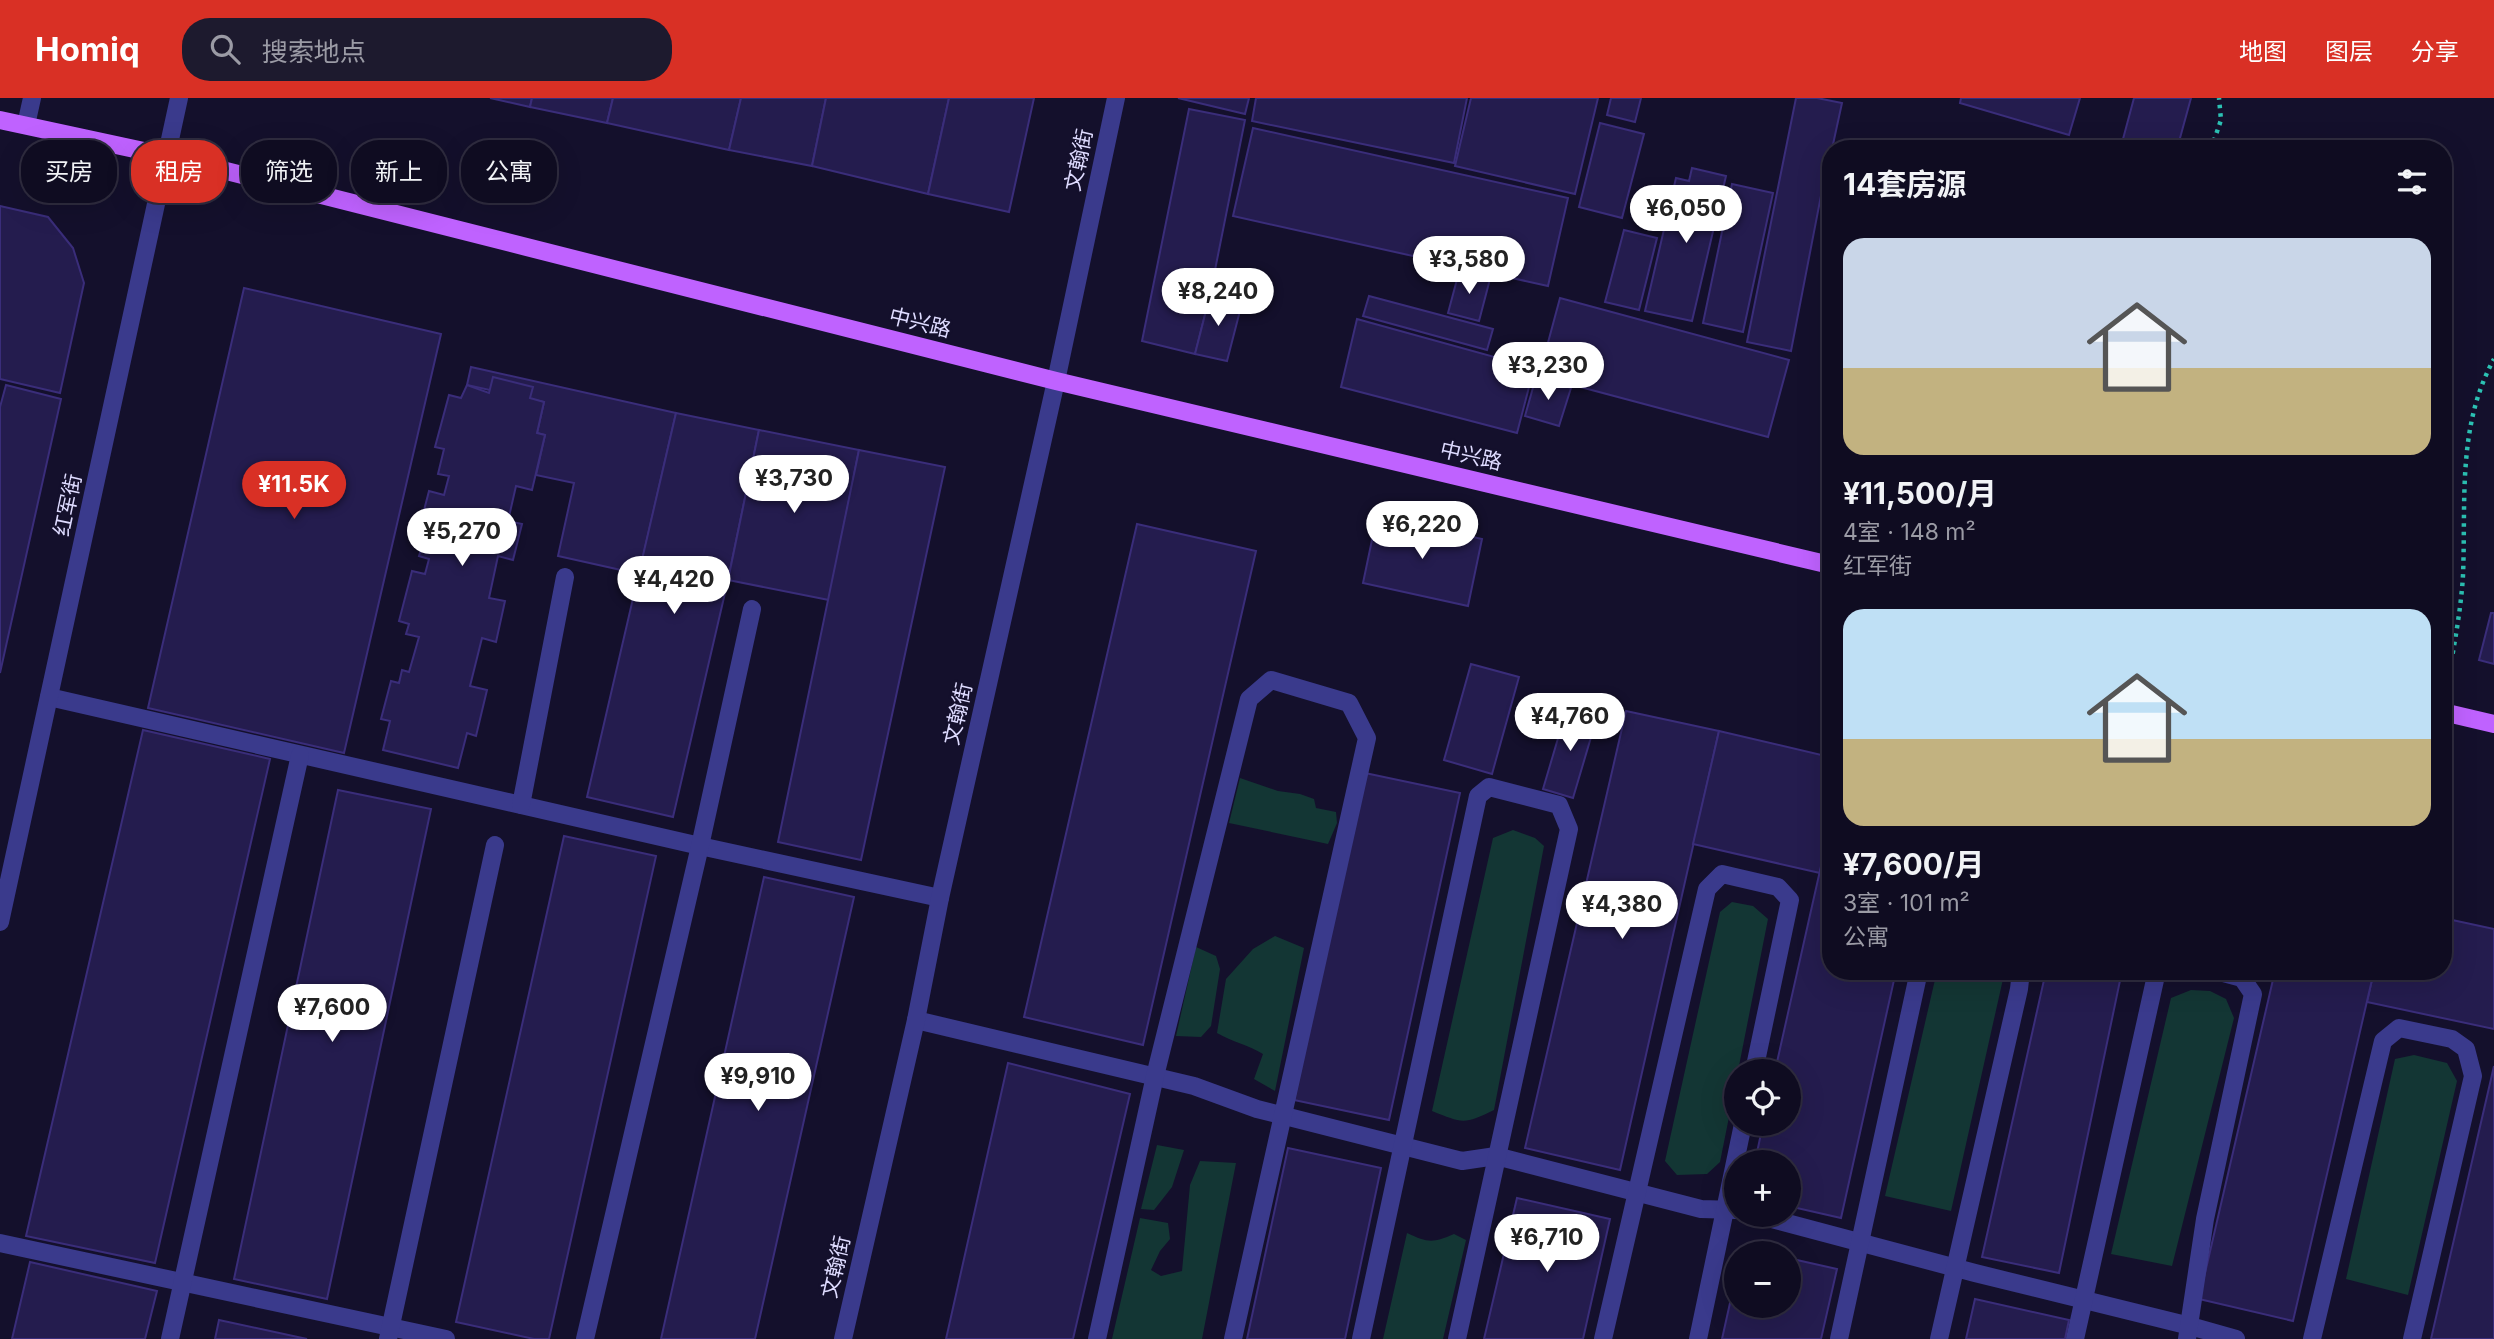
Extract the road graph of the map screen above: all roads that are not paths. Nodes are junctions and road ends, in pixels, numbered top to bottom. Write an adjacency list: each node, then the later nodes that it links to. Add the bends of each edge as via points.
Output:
1 (32, 98): 5 (street)
2 (179, 98): 6 (street, 红军街)
3 (1116, 98): 10 (street, 文翰街)
4 (0, 120): 5 (main road, 中兴路)
5 (26, 125): 7 (main road, 中兴路)
6 (170, 140)
7 (131, 148)
8 (227, 171): 10 (main road, 中兴路)
9 (157, 203): 14 (street, 红军街)
10 (1056, 380): 11 (main road, 中兴路); 21 (street, 文翰街)
11 (1822, 563)
12 (565, 577): 18 (street)
13 (752, 609): 20 (street)
14 (49, 697): 17 (street); 22 (street, 红军街)
15 (2452, 714): 16 (main road)
16 (2494, 724)
17 (300, 755): 18 (street); 40 (street)
18 (522, 805): 20 (street)
19 (495, 845): 43 (street)
20 (700, 846): 21 (street); 46 (street)
21 (940, 898): 27 (street, 文翰街)
22 (0, 922)
23 (1917, 980): 38 (street)
24 (2020, 980): 39 (street)
25 (2155, 980): 41 (street)
26 (2243, 980): 42 (street, via 2253,994 2205,1219)
27 (916, 1020): 29 (street); 47 (street, 文翰街)
28 (1757, 1059): 33 (street, via 1790,900 1778,887 1722,874 1707,889)
29 (1155, 1076): 30 (street); 30 (street, via 1249,699 1271,680 1303,688 1349,703 1367,738); 48 (street)
30 (1281, 1115): 31 (street); 49 (street)
31 (1402, 1146): 32 (street, via 1462,1161); 32 (street, via 1478,796 1489,787 1559,805 1569,830); 50 (street)
32 (1496, 1156): 33 (street); 51 (street)
33 (1637, 1192): 34 (street, via 1701,1209); 52 (street)
34 (1724, 1209)
35 (1726, 1227): 53 (street)
36 (1801, 1227): 38 (street)
37 (0, 1243): 40 (street)
38 (1860, 1243): 39 (street); 54 (street)
39 (1954, 1268): 41 (street); 55 (street)
40 (183, 1283): 43 (street); 44 (street)
41 (2082, 1299): 42 (street); 56 (street)
42 (2188, 1332): 57 (street)
43 (389, 1333): 45 (street)
44 (170, 1339)
45 (446, 1339)
46 (585, 1339)
47 (843, 1339)
48 (1097, 1339)
49 (1233, 1339)
50 (1361, 1339)
51 (1457, 1339)
52 (1604, 1339)
53 (1698, 1339)
54 (1839, 1339)
55 (1939, 1339)
56 (2075, 1339)
57 (2236, 1339)
58 (2312, 1339): 59 (street, via 2383,1041 2399,1028 2452,1039 2466,1049 2473,1076)
59 (2412, 1339)

